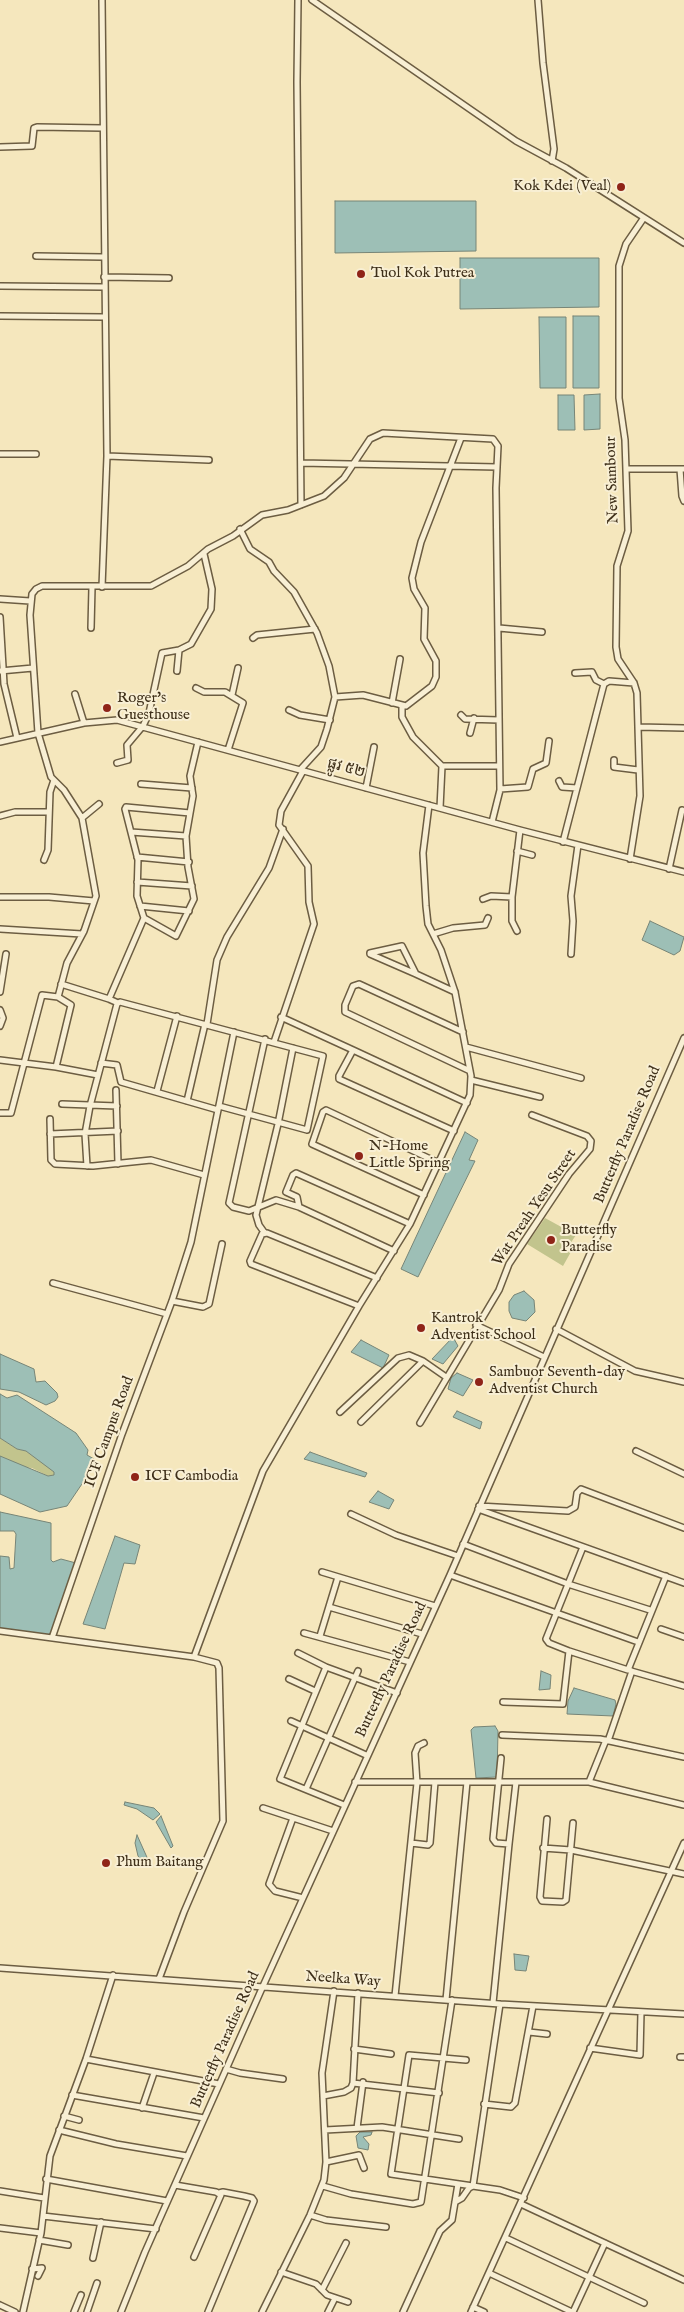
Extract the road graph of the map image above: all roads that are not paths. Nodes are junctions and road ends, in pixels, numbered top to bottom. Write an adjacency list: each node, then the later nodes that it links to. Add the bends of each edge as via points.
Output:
1 (102, 0): 5 (street)
2 (298, 0): 23 (street)
3 (312, 0): 7 (street, via 516,140)
4 (538, 0): 7 (street, via 554,149)
5 (102, 128): 6 (street, via 37,127 34,128 32,146); 11 (street)
6 (0, 147)
7 (552, 161): 8 (street)
8 (643, 219): 9 (street); 27 (street, New Sambour, via 626,244 619,266 618,398)
9 (684, 243)
10 (36, 256): 11 (street)
11 (104, 257): 12 (street)
12 (104, 276): 13 (street); 15 (street)
13 (169, 278)
14 (0, 286): 15 (street)
15 (104, 287): 17 (street)
16 (0, 316): 17 (street)
17 (104, 317): 21 (street)
18 (461, 438): 24 (street, via 377,434); 25 (street); 26 (street, via 493,439 496,442)
19 (0, 454): 20 (street)
20 (36, 454)
21 (107, 456): 22 (street); 34 (street)
22 (208, 460)
23 (301, 463): 24 (street); 30 (street)
24 (352, 464): 25 (street); 30 (street, via 344,478 324,496)
25 (449, 466): 26 (street); 57 (street, via 421,542 412,578 414,589 425,608 424,639 436,661 436,676 432,686 410,704)
26 (497, 467): 39 (street)
27 (626, 469): 28 (street); 50 (street, New Sambour, via 628,531 617,566 616,647 618,659)
28 (682, 470): 29 (street)
29 (684, 501)
30 (301, 505): 31 (street, via 262,515)
31 (240, 530): 32 (street); 40 (street, via 250,549 269,562 294,592)
32 (204, 554): 34 (street, via 151,586); 43 (street, via 212,589 211,608 191,644)
33 (92, 587): 34 (street); 36 (street, via 39,587); 38 (street)
34 (102, 587)
35 (0, 599): 36 (street)
36 (30, 601): 45 (street)
37 (0, 617): 47 (street)
38 (91, 628)
39 (499, 628): 41 (street); 62 (street)
40 (315, 629): 42 (street); 55 (street, via 329,666)
41 (542, 632)
42 (253, 638)
43 (179, 650): 48 (street); 64 (street, via 165,651 160,656 149,713)
44 (400, 659): 56 (street)
45 (33, 668): 47 (street); 67 (street)
46 (238, 668): 54 (street)
47 (1, 671): 69 (street)
48 (177, 671)
49 (575, 673): 51 (street, via 592,672 596,680)
50 (634, 683): 51 (street, via 609,681); 65 (street, New Sambour)
51 (604, 684): 86 (street)
52 (196, 688): 54 (street)
53 (75, 694): 63 (street)
54 (232, 696): 74 (street, via 241,700 243,705)
55 (335, 697): 56 (street, via 363,696); 61 (street)
56 (392, 703): 57 (street)
57 (402, 706): 77 (street, via 402,717 413,737)
58 (289, 710): 61 (street)
59 (461, 715): 60 (street, via 463,719)
60 (474, 718): 62 (street); 68 (street)
61 (330, 720): 79 (street, via 321,747)
62 (499, 720): 78 (street)
63 (84, 723): 64 (street, ផ្លូវ ៥២, via 117,720); 67 (street, ផ្លូវ ៥២)
64 (143, 726): 72 (street, ផ្លូវ ៥២); 76 (street, via 127,745 128,760)
65 (638, 727): 66 (street); 80 (street, New Sambour)
66 (684, 728)
67 (38, 733): 69 (street, ផ្លូវ ៥២); 81 (street)
68 (470, 733)
69 (17, 738): 71 (street, ផ្លូវ ៥២)
70 (549, 741): 87 (street, via 546,763 533,768 528,787)
71 (0, 742)
72 (198, 742): 74 (street, ផ្លូវ ៥២); 84 (street, via 190,776)
73 (374, 747): 85 (street)
74 (228, 750): 79 (street, ផ្លូវ ៥២)
75 (614, 760): 80 (street, via 614,767)
76 (117, 763)
77 (442, 766): 78 (street); 90 (street)
78 (498, 766): 87 (street)
79 (302, 770): 85 (street, ផ្លូវ ៥២); 97 (street, via 281,812 279,825)
80 (638, 770): 106 (street, New Sambour, via 638,813)
81 (54, 780): 92 (street); 95 (street)
82 (559, 781): 86 (street, via 562,787)
83 (141, 784): 84 (street)
84 (192, 788): 93 (street)
85 (366, 788): 89 (street, ផ្លូវ ៥២)
86 (577, 788): 101 (street)
87 (500, 789): 96 (street)
88 (99, 804): 95 (street)
89 (429, 805): 90 (street, ផ្លូវ ៥២); 124 (street, via 423,853 424,888 428,924)
90 (440, 808): 96 (street, ផ្លូវ ៥២)
91 (682, 810): 109 (street)
92 (48, 812): 94 (street, via 15,812); 107 (street, via 48,850)
93 (190, 813): 99 (street, via 126,807); 100 (street)
94 (0, 816)
95 (82, 818): 116 (street, via 95,890)
96 (492, 822): 98 (street, ផ្លូវ ៥២)
97 (283, 829): 136 (street, via 308,866 309,902 314,922); 137 (street, via 269,868 227,937 217,960)
98 (520, 830): 101 (street, ផ្លូវ ៥២); 103 (street)
99 (131, 832): 100 (street); 105 (street)
100 (186, 836): 108 (street)
101 (563, 842): 102 (street, ផ្លូវ ៥២)
102 (578, 845): 106 (street, ផ្លូវ ៥២); 126 (street, via 571,887)
103 (517, 851): 104 (street); 114 (street)
104 (532, 855)
105 (137, 857): 108 (street); 111 (street)
106 (630, 859): 109 (street, ផ្លូវ ៥២)
107 (44, 860)
108 (188, 862): 112 (street)
109 (669, 869): 110 (street, ផ្លូវ ៥២)
110 (684, 872)
111 (136, 882): 112 (street); 117 (street)
112 (192, 886): 118 (street, via 194,899)
113 (0, 897): 116 (street)
114 (512, 897): 115 (street); 122 (street, via 512,921)
115 (483, 899)
116 (94, 901): 123 (street)
117 (140, 906): 118 (street); 119 (street)
118 (189, 911): 119 (street, via 176,936)
119 (144, 918): 132 (street)
120 (488, 918): 124 (street, via 485,925 453,928)
121 (0, 929): 123 (street)
122 (517, 931)
123 (82, 934): 128 (street)
124 (433, 934): 130 (street)
125 (6, 954): 129 (street)
126 (571, 954)
127 (416, 974): 127 (street, via 370,954 370,953 402,946); 130 (street)
128 (61, 984): 131 (street); 132 (street)
129 (0, 992)
130 (455, 992): 140 (street)
131 (58, 996): 148 (street, via 40,996); 150 (street, via 71,1005)
132 (109, 999): 133 (street)
133 (118, 1003): 135 (street); 149 (street)
134 (0, 1010): 138 (street)
135 (177, 1016): 137 (street); 156 (street)
136 (281, 1017): 143 (street); 146 (street)
137 (206, 1024): 139 (street); 158 (street)
138 (0, 1026)
139 (234, 1032): 142 (street); 163 (street, ICF Campus Road)
140 (463, 1032): 144 (street); 151 (street, via 359,984 353,986 345,1006 345,1012)
141 (684, 1038): 190 (street, Butterfly Paradise Road)
142 (264, 1040): 143 (street); 165 (street)
143 (274, 1042): 145 (street)
144 (466, 1047): 151 (street); 153 (street)
145 (293, 1048): 168 (street); 168 (street, via 322,1055 324,1059 307,1130)
146 (353, 1050): 159 (street); 170 (street, via 339,1079)
147 (0, 1060): 148 (street)
148 (24, 1062): 150 (street); 164 (street, via 11,1114)
149 (102, 1063): 152 (street); 156 (street, via 117,1066 121,1082)
150 (56, 1067): 152 (street)
151 (470, 1071): 154 (street)
152 (98, 1075): 161 (street)
153 (581, 1078)
154 (471, 1080): 157 (street); 159 (street)
155 (116, 1090): 162 (street)
156 (156, 1092): 158 (street)
157 (540, 1097)
158 (187, 1101): 163 (street)
159 (467, 1103): 170 (street)
160 (62, 1104): 161 (street)
161 (90, 1106): 162 (street); 172 (street)
162 (117, 1106): 169 (street)
163 (218, 1108): 165 (street); 176 (street, ICF Campus Road)
164 (0, 1113)
165 (248, 1115): 168 (street); 179 (street, via 229,1200 230,1205 244,1210)
166 (532, 1115): 189 (street, Wat Preah Yesu Street, via 587,1136 591,1141 590,1149 569,1174 509,1264 499,1290)
167 (50, 1119): 171 (street)
168 (278, 1124): 179 (street)
169 (118, 1130): 172 (street); 174 (street)
170 (454, 1131): 173 (street)
171 (50, 1134): 172 (street); 175 (street, via 53,1162)
172 (85, 1134): 175 (street)
173 (439, 1163): 177 (street); 177 (street, via 326,1110 323,1112 312,1144)
174 (118, 1164): 175 (street); 176 (street, via 151,1160)
175 (87, 1166)
176 (204, 1175): 186 (street, ICF Campus Road, via 191,1242)
177 (424, 1194): 180 (street)
178 (298, 1207): 179 (street, via 276,1200); 180 (street, via 297,1198 286,1192 295,1173); 183 (street)
179 (257, 1209): 181 (street, via 257,1219)
180 (410, 1224): 183 (street)
181 (264, 1232): 184 (street); 187 (street, via 250,1261 252,1264)
182 (222, 1244): 186 (street, via 208,1304 202,1307)
183 (394, 1251): 184 (street)
184 (377, 1278): 187 (street)
185 (53, 1283): 188 (street)
186 (172, 1301): 188 (street, ICF Campus Road)
187 (359, 1306): 226 (street, via 264,1471)
188 (167, 1314): 222 (street, ICF Campus Road)
189 (476, 1325): 191 (street); 193 (street, Wat Preah Yesu Street)
190 (556, 1329): 191 (street, Butterfly Paradise Road); 194 (street, via 635,1371)
191 (544, 1357): 200 (street, Butterfly Paradise Road)
192 (423, 1361): 193 (street); 195 (street, via 409,1355 398,1358); 196 (street)
193 (446, 1377): 197 (street, Wat Preah Yesu Street)
194 (684, 1382)
195 (340, 1412)
196 (361, 1422)
197 (420, 1423)
198 (636, 1451): 199 (street)
199 (684, 1474)
200 (479, 1508): 202 (street, via 568,1511 575,1506 581,1489); 203 (street, Butterfly Paradise Road); 204 (street)
201 (351, 1514): 205 (street, via 396,1535)
202 (684, 1528)
203 (463, 1544): 205 (street, Butterfly Paradise Road); 210 (street)
204 (583, 1548): 208 (street); 210 (street)
205 (458, 1556): 207 (street, Butterfly Paradise Road)
206 (322, 1572): 209 (street)
207 (450, 1575): 212 (street, Butterfly Paradise Road); 215 (street)
208 (666, 1576): 211 (street); 214 (street)
209 (338, 1577): 212 (street); 213 (street)
210 (568, 1584): 214 (street); 215 (street)
211 (684, 1584)
212 (435, 1606): 219 (street, Butterfly Paradise Road)
213 (329, 1607): 219 (street); 220 (street)
214 (650, 1610): 223 (street)
215 (556, 1613): 223 (street); 224 (street, via 546,1641)
216 (661, 1628): 221 (street)
217 (0, 1631): 222 (street)
218 (304, 1633): 220 (street)
219 (422, 1634): 227 (street, Butterfly Paradise Road)
220 (320, 1636): 227 (street)
221 (684, 1637)
222 (52, 1638): 226 (street)
223 (638, 1642): 230 (street)
224 (569, 1650): 230 (street); 236 (street, via 563,1704)
225 (298, 1653): 228 (street)
226 (194, 1657): 271 (street, via 217,1663 219,1668 223,1818)
227 (410, 1662): 235 (street, Butterfly Paradise Road)
228 (326, 1667): 232 (street); 234 (street)
229 (358, 1670): 232 (street)
230 (630, 1671): 233 (street); 241 (street)
231 (288, 1679): 234 (street)
232 (355, 1679): 235 (street); 240 (street)
233 (684, 1686)
234 (315, 1692): 238 (street)
235 (397, 1693): 243 (street, Butterfly Paradise Road)
236 (503, 1702)
237 (291, 1721): 238 (street)
238 (300, 1725): 240 (street); 253 (street, via 280,1779)
239 (502, 1735): 241 (street)
240 (329, 1738): 243 (street); 253 (street)
241 (607, 1740): 244 (street); 251 (street)
242 (424, 1743): 252 (street, via 416,1748)
243 (366, 1755): 247 (street, Butterfly Paradise Road)
244 (684, 1757)
245 (500, 1758): 246 (street)
246 (500, 1781): 249 (street); 250 (street); 263 (street, via 494,1839 496,1843)
247 (355, 1782): 252 (street); 254 (street, Butterfly Paradise Road)
248 (435, 1782): 249 (street); 252 (street); 261 (street, via 430,1843)
249 (467, 1782): 276 (street)
250 (516, 1782): 251 (street); 263 (street)
251 (589, 1782): 255 (street)
252 (417, 1783): 261 (street)
253 (306, 1789): 254 (street)
254 (344, 1805): 260 (street, Butterfly Paradise Road)
255 (684, 1805)
256 (264, 1808): 257 (street)
257 (293, 1818): 260 (street); 268 (street, via 270,1884 275,1891)
258 (547, 1819): 264 (street)
259 (574, 1823): 265 (street)
260 (333, 1831): 268 (street, Butterfly Paradise Road)
261 (411, 1843): 275 (street)
262 (684, 1843): 266 (street)
263 (509, 1844): 277 (street)
264 (543, 1848): 265 (street); 265 (street, via 542,1901 565,1901)
265 (571, 1850): 266 (street)
266 (670, 1870): 267 (street); 280 (street)
267 (684, 1874)
268 (303, 1898): 272 (street, Butterfly Paradise Road)
269 (0, 1968): 270 (street, Neelka Way)
270 (113, 1975): 271 (street, Neelka Way); 289 (street)
271 (159, 1979): 272 (street, Neelka Way)
272 (263, 1986): 273 (street, Neelka Way); 291 (street, Butterfly Paradise Road)
273 (334, 1991): 274 (street, Neelka Way); 300 (street, via 322,2073)
274 (358, 1993): 275 (street, Neelka Way); 286 (street)
275 (395, 1996): 276 (street, Neelka Way)
276 (449, 2000): 277 (street, Neelka Way); 288 (street)
277 (493, 2004): 278 (street, Neelka Way)
278 (500, 2004): 279 (street, Neelka Way); 301 (street)
279 (533, 2006): 280 (street, Neelka Way); 283 (street)
280 (608, 2010): 281 (street, Neelka Way); 285 (street)
281 (641, 2012): 282 (street, Neelka Way); 285 (street, via 640,2055)
282 (684, 2014)
283 (529, 2032): 284 (street); 301 (street, via 514,2105)
284 (547, 2034)
285 (590, 2048): 325 (street)
286 (354, 2049): 287 (street); 295 (street)
287 (391, 2054)
288 (445, 2058): 290 (street); 297 (street, via 410,2053); 298 (street)
289 (86, 2059): 292 (street); 299 (street)
290 (466, 2060)
291 (226, 2069): 293 (street); 296 (street, Butterfly Paradise Road)
292 (154, 2072): 296 (street); 302 (street)
293 (283, 2079)
294 (363, 2082): 295 (street); 297 (street); 306 (street)
295 (353, 2083): 300 (street, via 344,2092)
296 (219, 2084): 304 (street, Butterfly Paradise Road)
297 (404, 2088): 298 (street); 307 (street)
298 (439, 2093): 310 (street)
299 (72, 2095): 302 (street); 303 (street)
300 (323, 2096): 309 (street)
301 (484, 2104): 320 (street)
302 (142, 2108): 304 (street)
303 (64, 2116): 305 (street); 308 (street)
304 (204, 2118): 312 (street, Butterfly Paradise Road)
305 (79, 2120)
306 (358, 2128): 307 (street); 309 (street)
307 (398, 2129): 310 (street); 316 (street, via 391,2174)
308 (59, 2130): 312 (street); 315 (street)
309 (325, 2130): 313 (street)
310 (433, 2135): 311 (street); 316 (street)
311 (459, 2139)
312 (187, 2156): 318 (street, Butterfly Paradise Road)
313 (326, 2162): 314 (street, via 359,2155); 319 (street)
314 (364, 2168)
315 (46, 2179): 323 (street); 324 (street)
316 (425, 2180): 317 (street); 319 (street, via 422,2200 418,2204)
317 (458, 2184): 320 (street); 326 (street)
318 (175, 2185): 322 (street); 324 (street, Butterfly Paradise Road)
319 (323, 2186): 327 (street)
320 (473, 2186): 325 (street, via 500,2190); 326 (street)
321 (0, 2190): 323 (street)
322 (219, 2194): 339 (street, via 220,2202); 360 (street, via 244,2196 254,2201)
323 (44, 2198): 328 (street)
324 (167, 2201): 332 (street, Butterfly Paradise Road)
325 (522, 2201): 334 (street); 337 (street)
326 (455, 2202): 363 (street, via 452,2220 440,2231)
327 (310, 2215): 331 (street); 342 (street)
328 (43, 2216): 329 (street); 333 (street)
329 (101, 2222): 332 (street); 340 (street)
330 (0, 2228): 333 (street)
331 (386, 2228)
332 (156, 2229): 359 (street, Butterfly Paradise Road)
333 (41, 2233): 335 (street)
334 (506, 2238): 343 (street); 345 (street)
335 (40, 2240): 338 (street); 341 (street)
336 (346, 2243): 348 (street)
337 (605, 2243): 345 (street); 346 (street)
338 (68, 2245)
339 (194, 2257)
340 (93, 2258)
341 (32, 2269): 344 (street, via 42,2268); 356 (street)
342 (280, 2272): 348 (street, via 316,2284); 361 (street)
343 (489, 2273): 354 (street); 365 (street)
344 (38, 2276)
345 (589, 2278): 352 (street); 365 (street)
346 (684, 2280)
347 (97, 2283): 358 (street)
348 (322, 2290): 350 (street)
349 (81, 2295): 357 (street)
350 (335, 2298): 351 (street); 362 (street)
351 (348, 2302)
352 (644, 2303)
353 (0, 2306): 355 (street)
354 (472, 2310): 364 (street)
355 (15, 2312)
356 (23, 2312)
357 (74, 2312)
358 (88, 2312)
359 (121, 2312)
360 (208, 2312)
361 (262, 2312)
362 (328, 2312)
363 (403, 2312)
364 (484, 2312)
365 (573, 2312)

